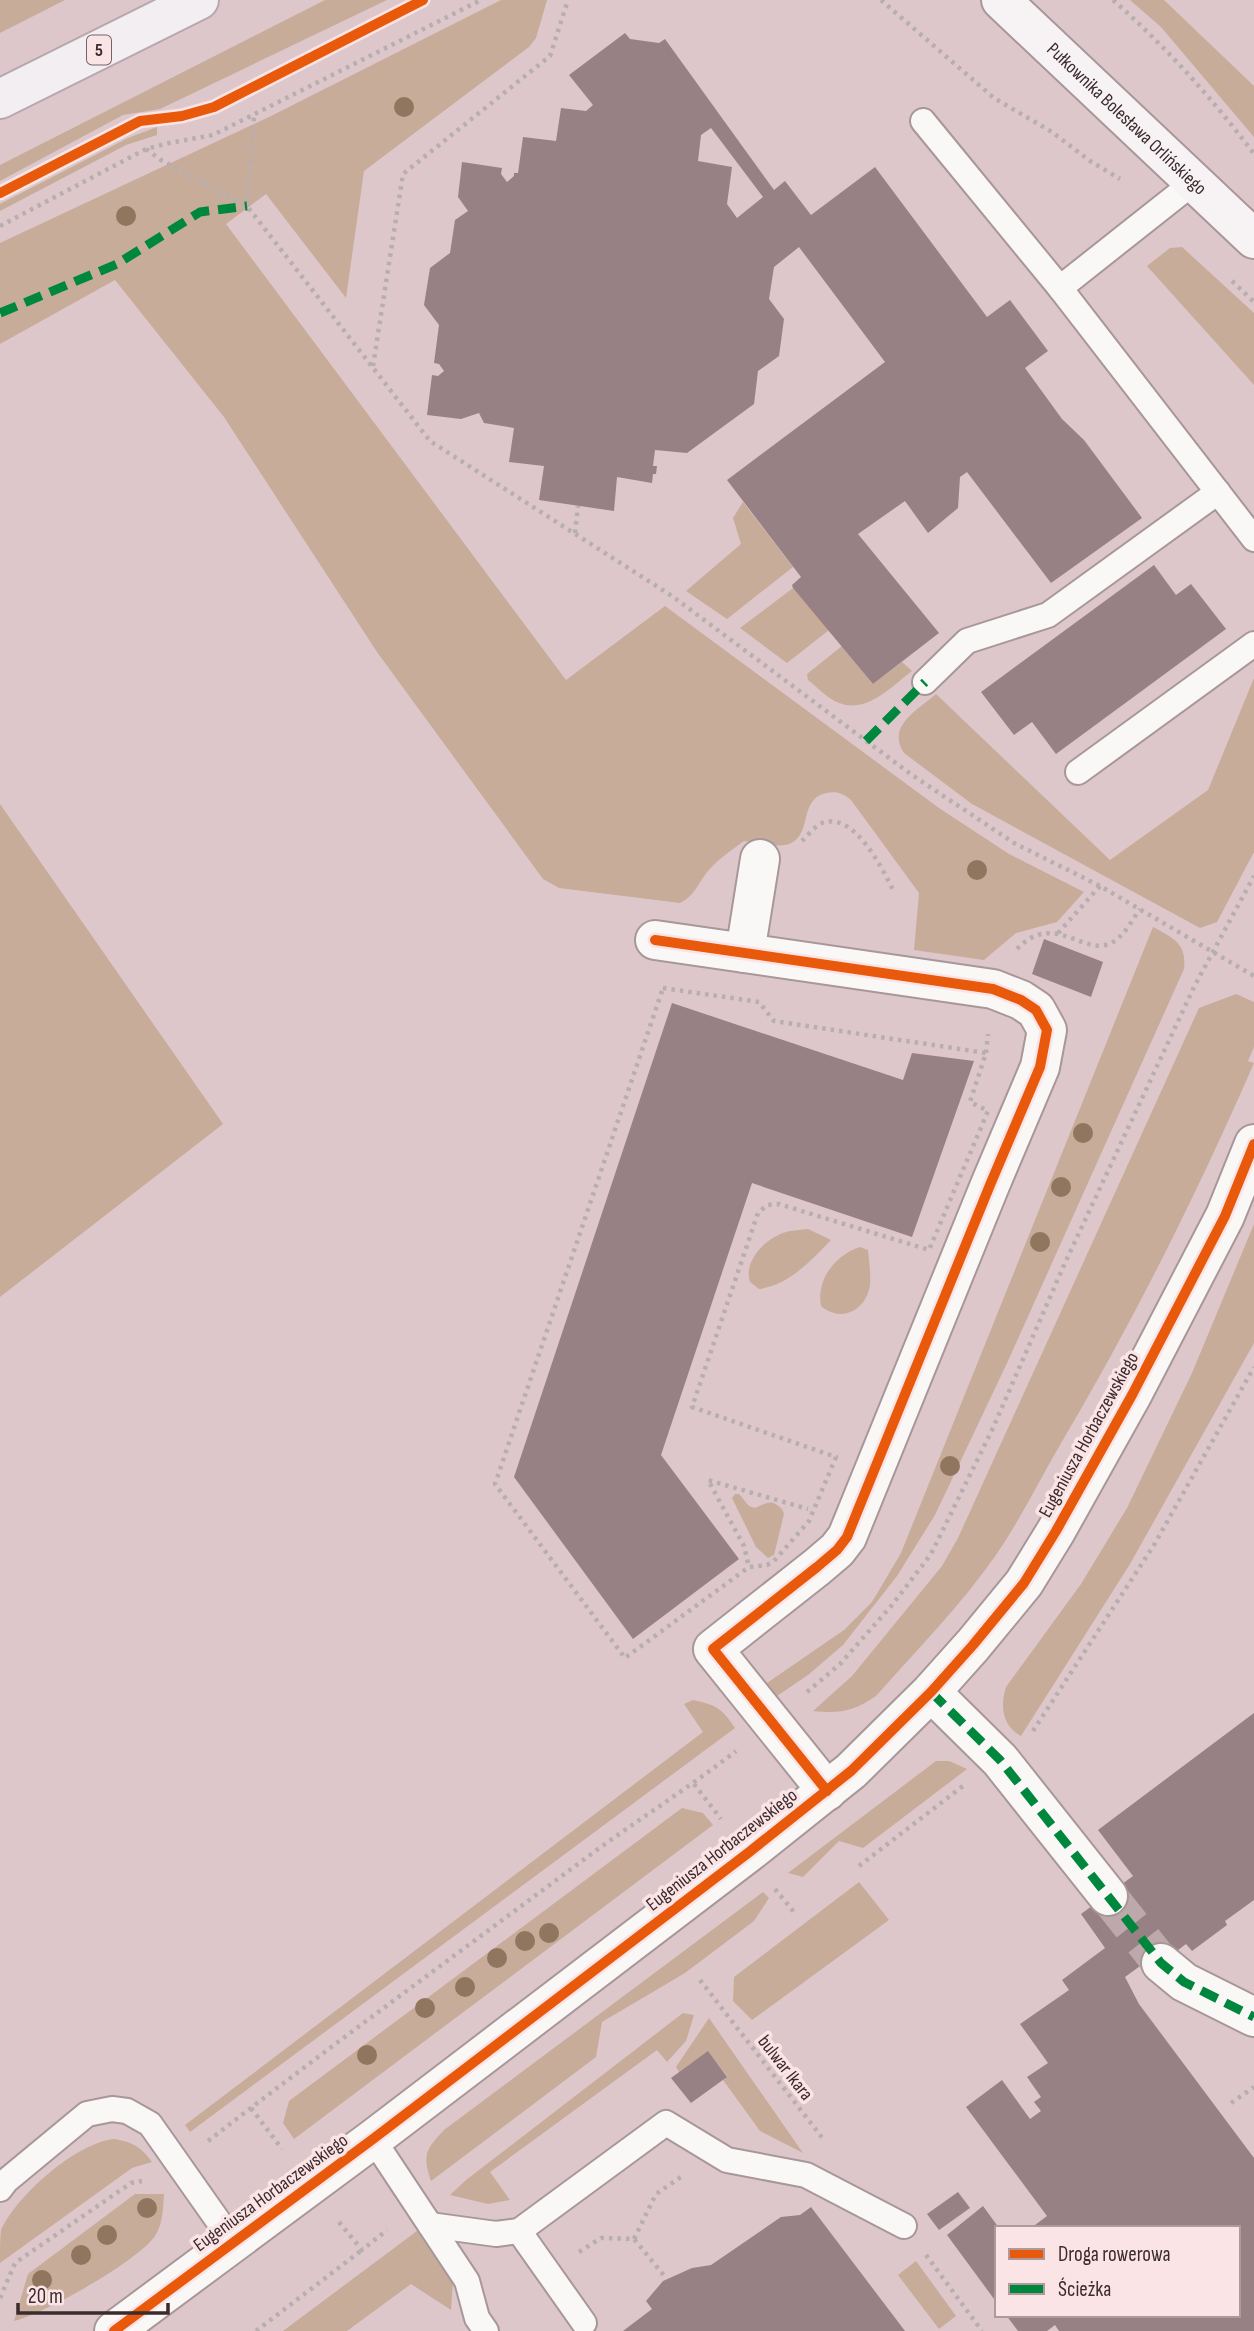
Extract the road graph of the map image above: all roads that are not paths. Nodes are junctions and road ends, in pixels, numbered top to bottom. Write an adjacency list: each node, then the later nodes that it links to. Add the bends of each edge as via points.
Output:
1 (199, 0): 3 (main road, 5)
2 (1001, 0): 5 (street, Pułkownika Bolesława Orlińskiego)
3 (0, 99)
4 (923, 121): 7 (lane)
5 (1194, 182): 6 (street, Pułkownika Bolesława Orlińskiego); 7 (lane)
6 (1254, 239)
7 (1060, 288): 8 (lane)
8 (1218, 492): 9 (lane); 11 (lane, via 1048,615 967,641)
9 (1254, 539)
10 (1254, 644): 12 (lane)
11 (925, 682)
12 (1078, 772)
13 (760, 859): 15 (street)
14 (655, 940): 15 (street)
15 (745, 953): 18 (street, via 993,989 1036,1010 1046,1030 1040,1067 856,1519 837,1549 713,1649)
16 (1254, 1144): 17 (street, Eugeniusza Horbaczewskiego, via 1224,1216 1056,1531 1024,1583)
17 (931, 1692): 18 (street, Eugeniusza Horbaczewskiego); 19 (street, via 1000,1760)
18 (827, 1791): 22 (street, Eugeniusza Horbaczewskiego)
19 (1108, 1896)
20 (1161, 1963): 21 (street, via 1184,1982)
21 (1254, 2018)
22 (373, 2139): 24 (lane); 27 (street, Eugeniusza Horbaczewskiego)
23 (0, 2189): 27 (lane, via 87,2114 127,2111 150,2124)
24 (430, 2225): 26 (lane, via 496,2234); 29 (lane, via 467,2281)
25 (904, 2226): 26 (lane, via 806,2175 727,2160 666,2123)
26 (519, 2231): 28 (lane)
27 (233, 2242): 30 (street, Eugeniusza Horbaczewskiego)
28 (584, 2323)
29 (475, 2327)
30 (114, 2331)

